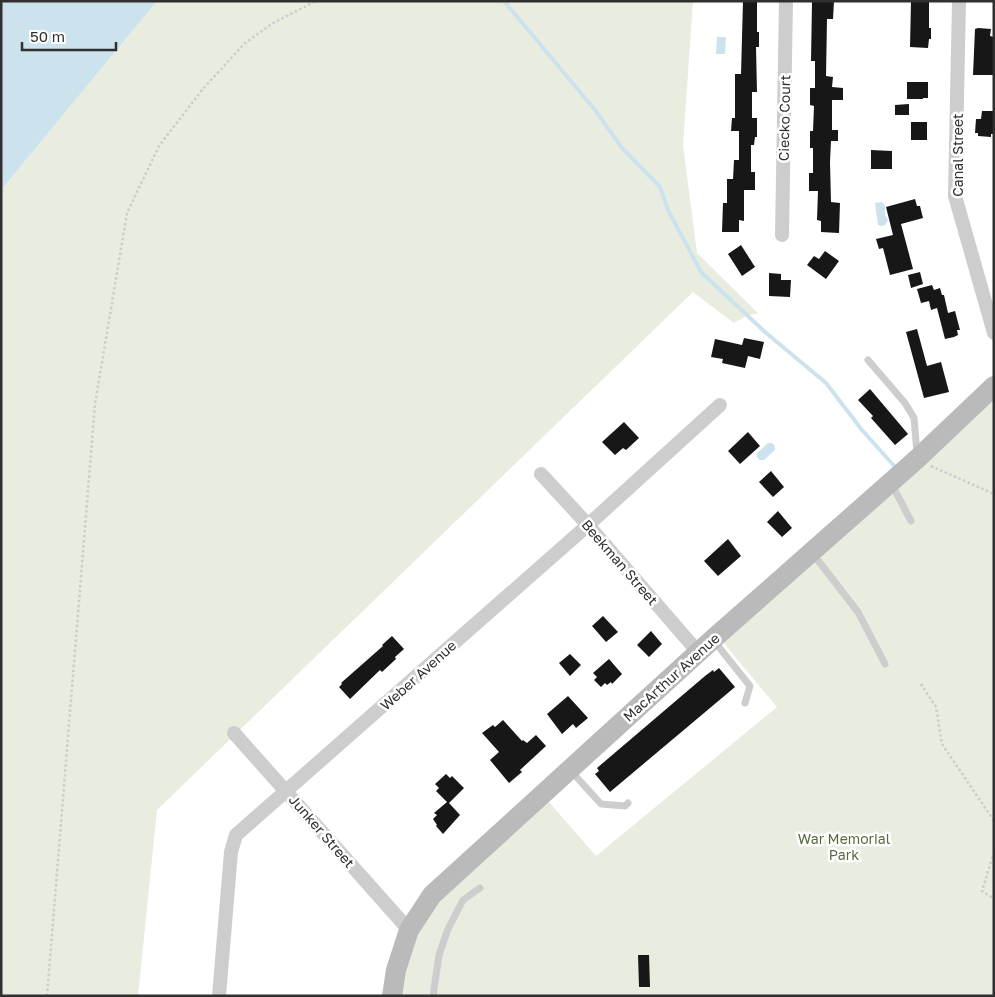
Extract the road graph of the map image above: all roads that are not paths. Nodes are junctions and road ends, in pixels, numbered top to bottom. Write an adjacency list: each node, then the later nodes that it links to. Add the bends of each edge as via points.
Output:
1 (786, 1): 3 (street, Ciecko Court)
2 (959, 1): 4 (street, Canal Street, via 955,196)
3 (782, 235)
4 (994, 333)
5 (868, 360): 8 (lane, via 914,418)
6 (994, 386): 8 (street, MacArthur Avenue)
7 (720, 405): 12 (street, Weber Avenue)
8 (917, 459): 10 (street, MacArthur Avenue)
9 (541, 474): 12 (street, Beekman Street)
10 (891, 482): 11 (lane); 13 (street, MacArthur Avenue)
11 (911, 521)
12 (588, 524): 15 (street, Beekman Street); 20 (street, Weber Avenue)
13 (812, 552): 14 (street, MacArthur Avenue); 16 (lane, via 858,612)
14 (713, 639): 15 (street, MacArthur Avenue); 17 (lane, via 750,686)
15 (698, 652): 19 (street, MacArthur Avenue)
16 (885, 664)
17 (745, 703)
18 (234, 733): 20 (street, Junker Street)
19 (570, 768): 21 (lane, via 601,804 625,806); 23 (street, MacArthur Avenue, via 432,895)
20 (287, 791): 23 (street, Junker Street); 24 (street, Weber Avenue, via 236,835 230,852)
21 (628, 803)
22 (480, 888): 26 (lane, via 464,900 448,929 439,955)
23 (409, 930): 25 (street, MacArthur Avenue, via 396,970)
24 (219, 996)
25 (392, 996)
26 (433, 996)

